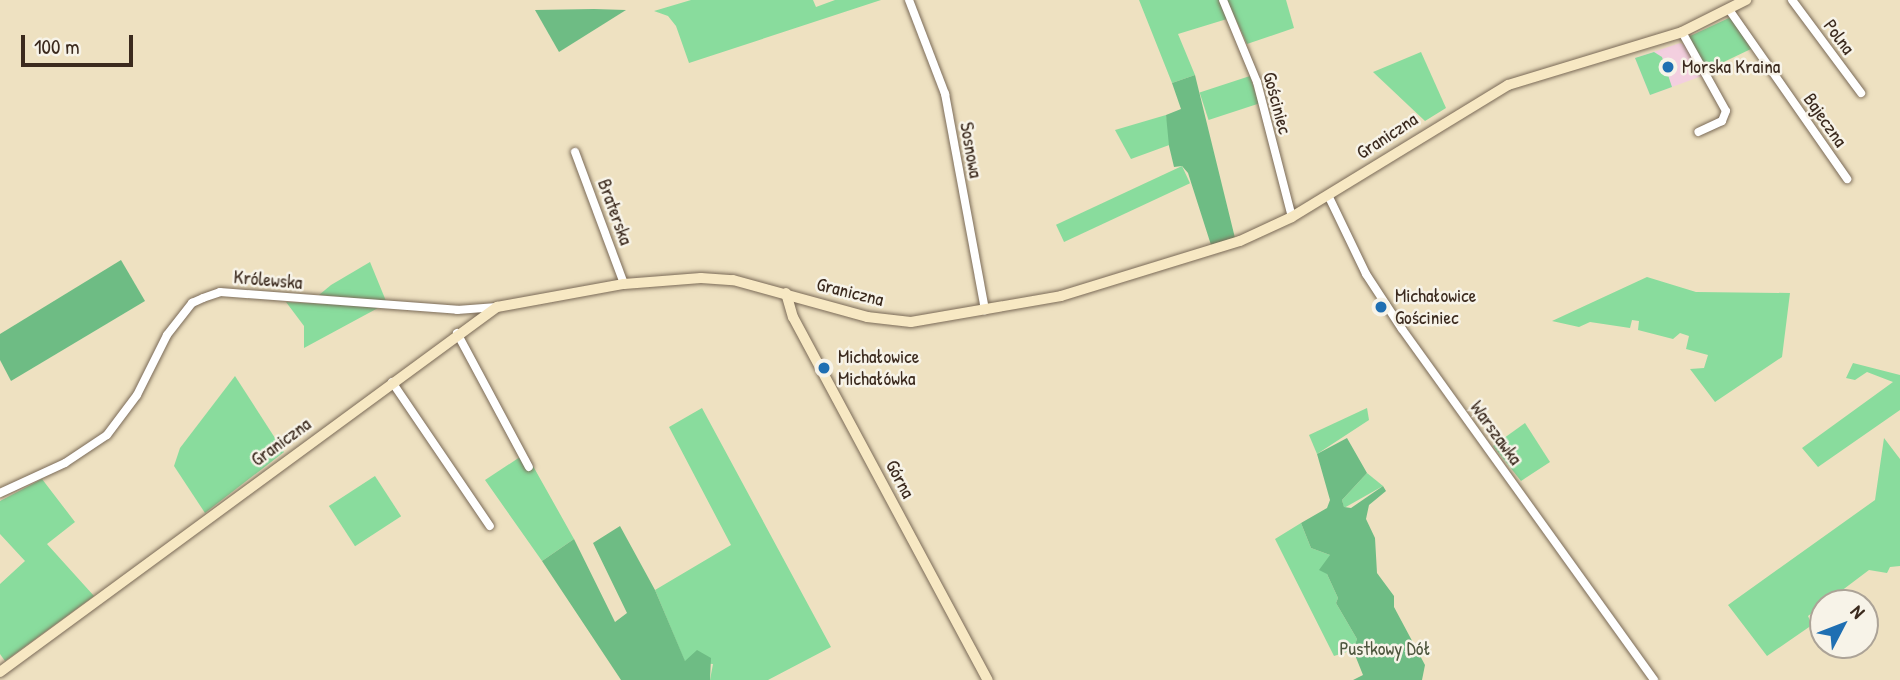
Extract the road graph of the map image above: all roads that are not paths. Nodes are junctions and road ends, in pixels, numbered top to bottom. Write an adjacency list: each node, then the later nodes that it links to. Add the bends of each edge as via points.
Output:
1 (909, 0): 16 (street, Sosnowa, via 945,94)
2 (1223, 0): 12 (street, Gościniec, via 1257,82)
3 (1746, 0): 5 (street, Graniczna)
4 (1791, 0): 7 (street, Polna)
5 (1730, 10): 6 (street, Graniczna); 10 (street, Bajeczna)
6 (1682, 32): 8 (street, via 1726,111 1722,121); 11 (street, Graniczna, via 1508,85)
7 (1861, 93)
8 (1698, 132)
9 (575, 152): 13 (street, Braterska)
10 (1847, 179)
11 (1328, 195): 12 (street, Graniczna); 24 (street, Warszawka, via 1366,274 1402,329)
12 (1292, 218): 16 (street, Graniczna, via 1240,241 1123,280)
13 (624, 284): 14 (street, Graniczna, via 733,280); 15 (street, Graniczna)
14 (786, 293): 16 (street, Graniczna, via 867,317 911,322); 23 (street, Górna, via 793,317)
15 (497, 307): 17 (street, Graniczna); 20 (street, Królewska, via 457,310 220,292 203,298 192,303 167,334 137,395 107,435 65,463)
16 (985, 310)
17 (457, 333): 18 (street, Graniczna); 19 (street)
18 (392, 382): 21 (street); 22 (street, Graniczna)
19 (529, 467)
20 (0, 493)
21 (490, 526)
22 (0, 672)
23 (988, 680)
24 (1654, 680)

